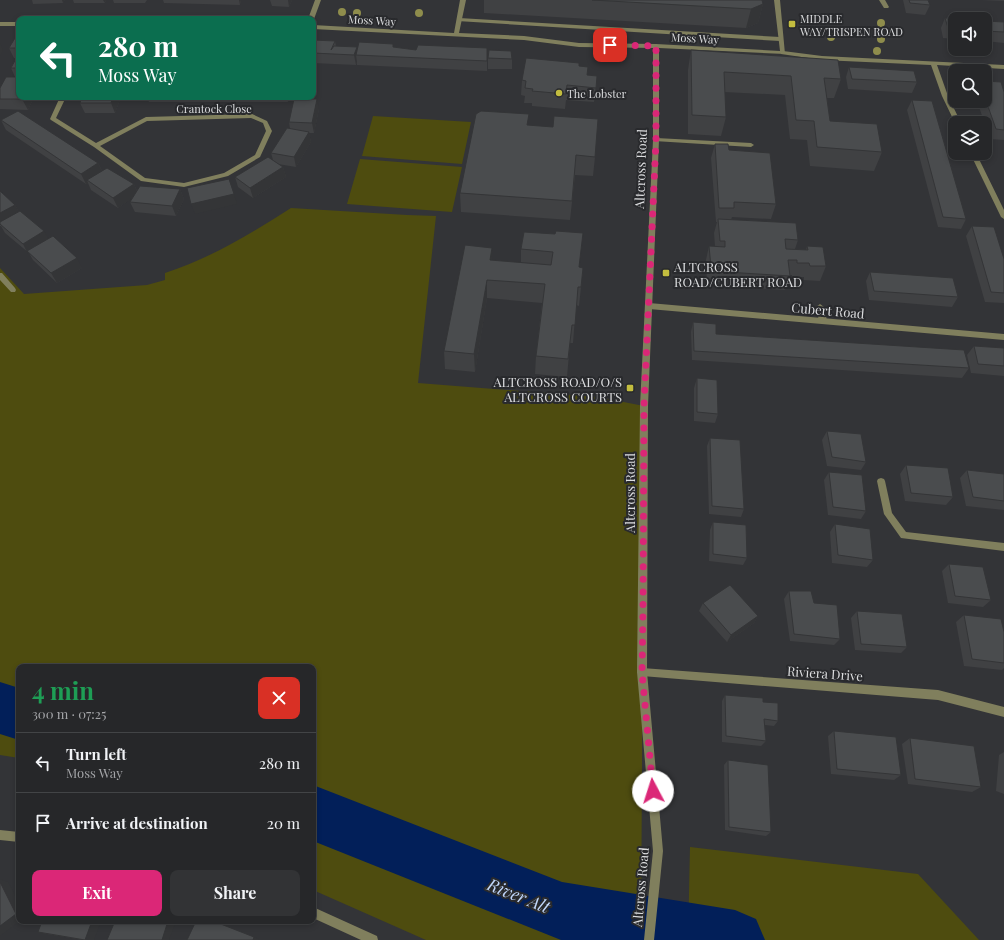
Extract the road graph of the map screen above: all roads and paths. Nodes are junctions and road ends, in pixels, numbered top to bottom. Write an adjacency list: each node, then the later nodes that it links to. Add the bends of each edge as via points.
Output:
1 (318, 0): 6 (street)
2 (463, 0): 7 (street)
3 (777, 0): 12 (street)
4 (882, 0): 5 (street)
5 (886, 6)
6 (312, 16)
7 (459, 20): 11 (street); 12 (street)
8 (0, 24): 9 (street)
9 (16, 24)
10 (316, 27): 11 (street, Moss Way)
11 (456, 34): 13 (street, Moss Way, via 579,44)
12 (780, 39): 14 (street)
13 (656, 46): 14 (street, Moss Way); 19 (street, Altcross Road)
14 (783, 53): 15 (street, Moss Way, via 822,58)
15 (933, 62): 16 (street, Moss Way); 18 (street)
16 (1004, 66)
17 (62, 100): 21 (street, Crantock Close, via 53,119)
18 (955, 116)
19 (656, 140): 20 (street); 26 (street, Altcross Road)
20 (751, 145)
21 (96, 146): 21 (street, Crantock Close, via 143,180 184,185 226,175 258,156 269,131 265,122 252,116 146,119)
22 (976, 160): 23 (street)
23 (1004, 217)
24 (0, 275): 25 (street)
25 (13, 290)
26 (649, 306): 28 (street, Cubert Road); 32 (street, Altcross Road, via 644,406)
27 (820, 307): 28 (street)
28 (823, 321): 29 (street, Cubert Road)
29 (1004, 337)
30 (881, 481): 31 (street, via 888,514 904,535)
31 (1004, 547)
32 (642, 672): 33 (street, Riviera Drive, via 938,695); 38 (street, Altcross Road, via 658,851)
33 (1004, 712)
34 (0, 835): 35 (street)
35 (16, 837)
36 (316, 913): 37 (street)
37 (373, 940)
38 (649, 940)

